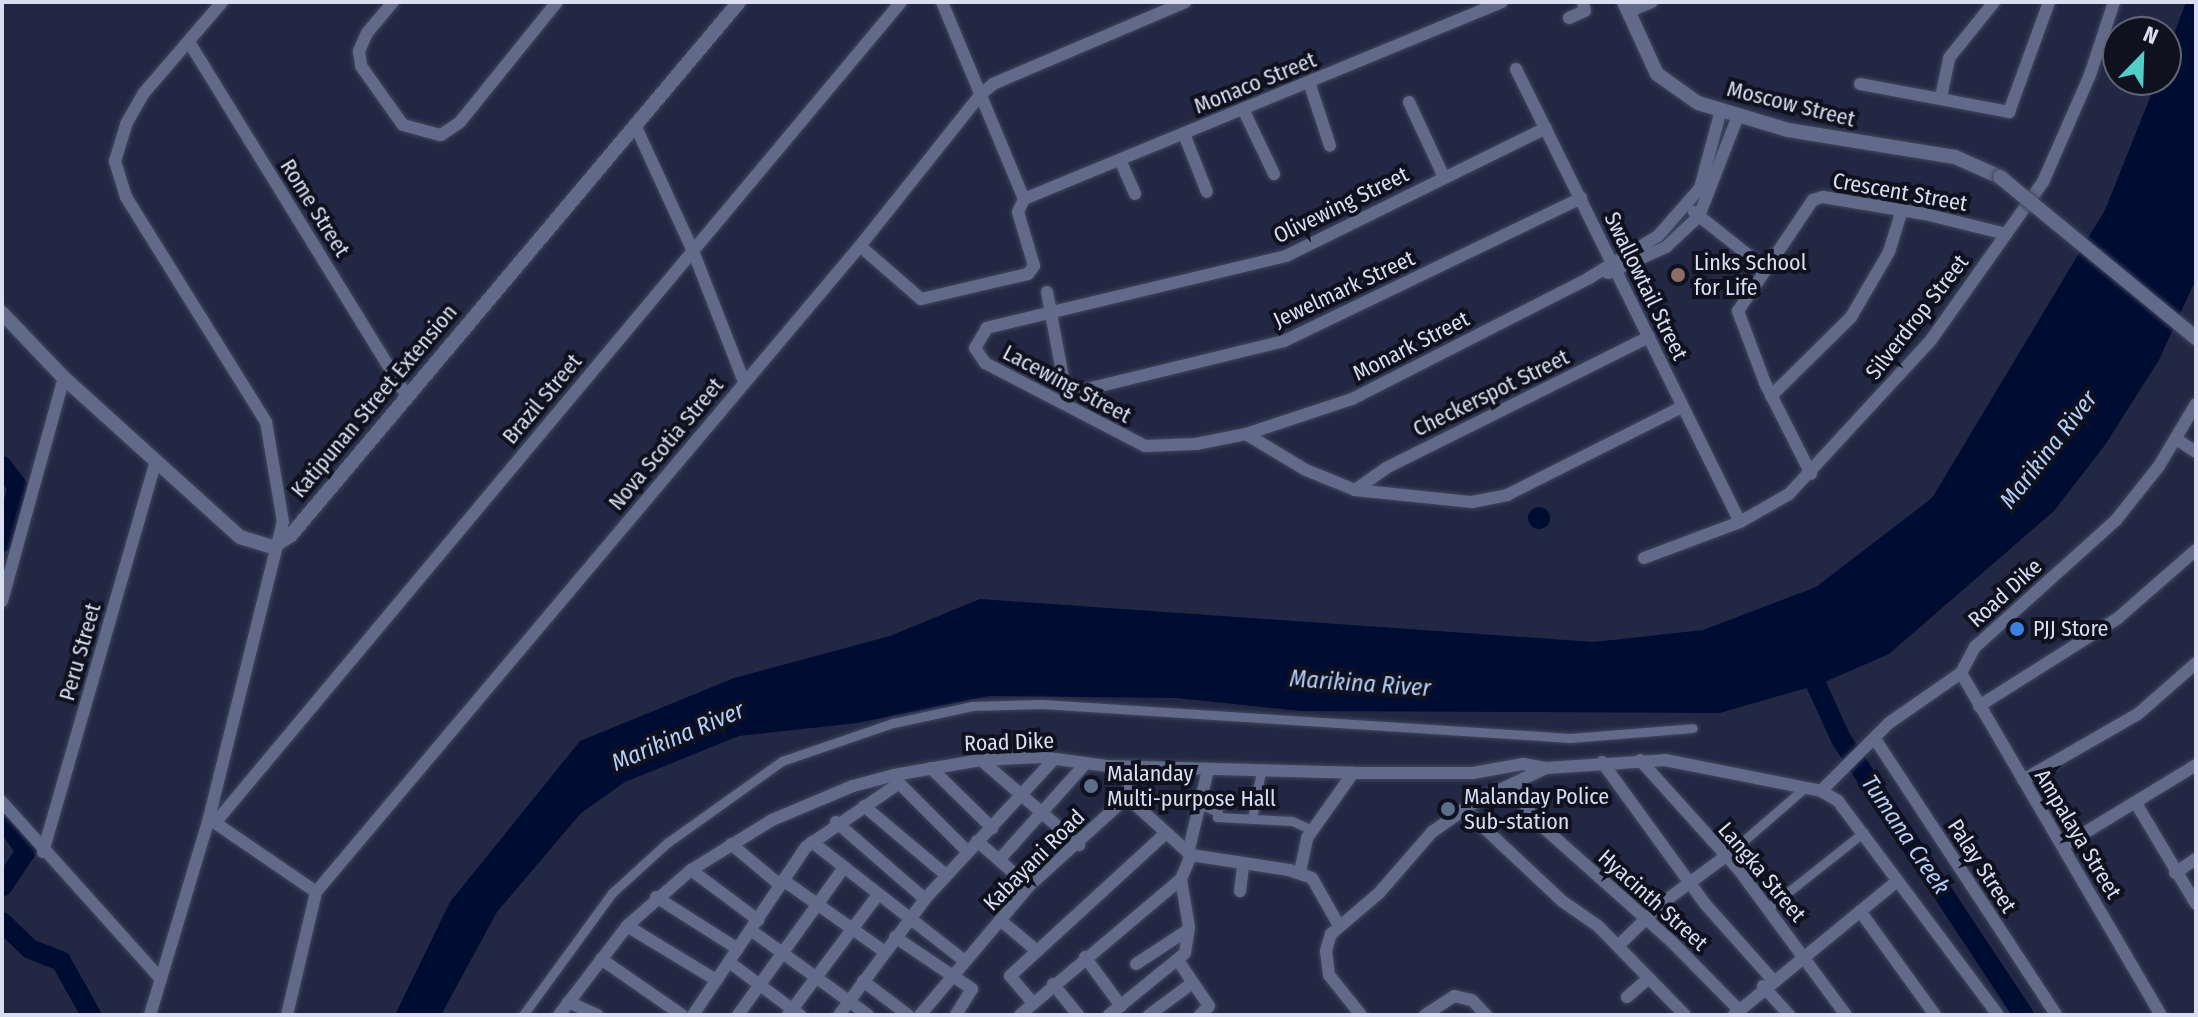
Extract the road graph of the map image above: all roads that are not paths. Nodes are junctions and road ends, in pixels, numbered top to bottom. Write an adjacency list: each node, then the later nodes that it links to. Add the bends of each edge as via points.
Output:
1 (222, 2): 16 (street)
2 (393, 2): 3 (street, via 367,33 359,51 361,66 403,125 441,135 460,122)
3 (557, 2)
4 (901, 2): 43 (street, Brazil Street)
5 (942, 2): 20 (street)
6 (1185, 2): 20 (street, Nova Scotia Street, via 993,84)
7 (1502, 2): 18 (street, Monaco Street)
8 (1583, 2): 15 (street, via 1585,11)
9 (1652, 2): 14 (street)
10 (1994, 2): 21 (street, via 1949,58)
11 (2049, 2): 21 (street, via 2009,112 1997,114)
12 (2114, 2): 40 (street, Silverdrop Street, via 2090,75 2043,182)
13 (736, 3): 26 (street, Katipunan Street Extension)
14 (1626, 7): 24 (street, Moscow Street, via 1657,74 1682,95)
15 (1569, 18)
16 (189, 42): 53 (street, Rome Street); 65 (street, via 143,94 126,124 115,161 119,179 266,422 282,512)
17 (1516, 69): 27 (street, Swallowtail Street)
18 (1309, 82): 23 (street, Monaco Street); 29 (street)
19 (1860, 84): 21 (street)
20 (980, 95): 36 (street); 42 (street, Nova Scotia Street)
21 (1941, 97)
22 (1409, 102): 32 (street)
23 (1243, 109): 28 (street, Monaco Street); 31 (street)
24 (1721, 110): 25 (street, Moscow Street); 37 (street, Monark Street, via 1716,141)
25 (1738, 116): 39 (street, Monark Street); 50 (street, Moscow Street, bridge, via 1829,139 1955,157 2000,177)
26 (635, 125): 43 (street); 53 (street, Katipunan Street Extension)
27 (1546, 128): 32 (street, Olivewing Street); 35 (street, Swallowtail Street)
28 (1184, 134): 30 (street, Monaco Street); 33 (street)
29 (1330, 146)
30 (1120, 160): 34 (street); 36 (street, Monaco Street)
31 (1274, 174)
32 (1444, 177): 48 (street, Olivewing Street, via 1286,256)
33 (1207, 192)
34 (1135, 194)
35 (1581, 198): 44 (street, Swallowtail Street); 55 (street, Jewelmark Street, via 1284,341)
36 (1024, 199): 42 (street, via 1018,212 1034,266 1028,274 921,299)
37 (1688, 207): 39 (street); 41 (street, Monark Street)
38 (1902, 210): 40 (street, Crescent Street); 45 (street, Crescent Street, via 1823,197 1813,200); 54 (street, via 1889,252 1851,317)
39 (1699, 216): 41 (street, Monark Street); 45 (street)
40 (2006, 234): 62 (street, Silverdrop Street, via 1931,340)
41 (1662, 242): 44 (street, Monark Street)
42 (860, 246): 52 (street, Nova Scotia Street)
43 (693, 251): 52 (street); 100 (street, Brazil Street)
44 (1614, 266): 49 (street, Swallowtail Street); 58 (street, Monark Street, via 1352,399)
45 (1766, 269): 54 (street, Crescent Street, via 1741,304 1738,320)
46 (1047, 292): 48 (street)
47 (2, 313): 51 (street)
48 (1052, 314): 55 (street); 55 (street, Lacewing Street, via 987,328 975,348 985,363)
49 (1649, 337): 57 (street, Swallowtail Street); 63 (street, Checkerspot Street, via 1386,468)
50 (2196, 338)
51 (64, 378): 61 (street); 68 (street)
52 (744, 382): 128 (street, Nova Scotia Street)
53 (407, 396): 65 (street, Katipunan Street Extension)
54 (1771, 396): 62 (street, Crescent Street)
55 (1067, 400): 58 (street, Lacewing Street, via 1145,446 1196,444)
56 (2196, 404): 59 (street, Road Dike)
57 (1682, 407): 63 (street, via 1507,495 1472,502); 64 (street, Swallowtail Street)
58 (1246, 434): 63 (street, via 1292,463)
59 (2176, 439): 60 (street); 70 (street, Road Dike, via 2116,520 1975,647)
60 (2196, 452)
61 (155, 463): 65 (street, via 248,542 265,547); 111 (street, Peru Street)
62 (1811, 474): 64 (street, Silverdrop Street, via 1774,505)
63 (1355, 490)
64 (1740, 522): 67 (street, Silverdrop Street)
65 (280, 543): 100 (street)
66 (2196, 550): 71 (street, via 2118,618)
67 (1644, 558)
68 (2, 601)
69 (2196, 663): 87 (street, via 2138,714)
70 (1961, 673): 71 (street, Ampalaya Street); 73 (street, Road Dike, via 1889,723)
71 (1979, 706): 87 (street, Ampalaya Street)
72 (1693, 728): 177 (street, via 1570,738 1042,704 972,706 893,723 782,761 667,843 612,893)
73 (1870, 744): 90 (street, Road Dike); 201 (street, Palay Street)
74 (1054, 759): 75 (street, Road Dike); 78 (street, Road Dike); 91 (street)
75 (981, 760): 81 (street, Road Dike); 91 (street)
76 (1640, 760): 77 (street); 89 (street, via 1679,761); 113 (street, Langka Street)
77 (1602, 762): 82 (street); 125 (street)
78 (1086, 763): 80 (street, Road Dike); 98 (street)
79 (2196, 765): 95 (street)
80 (1136, 766): 83 (street, Road Dike); 92 (street, Kabayani Road)
81 (931, 768): 86 (street, Road Dike); 102 (street)
82 (1546, 768): 85 (street, Road Dike, via 1523,764 1473,773); 88 (street)
83 (1208, 770): 84 (street, Road Dike); 94 (street)
84 (1261, 771): 85 (street, Road Dike); 99 (street)
85 (1353, 773): 103 (street)
86 (896, 779): 96 (street); 107 (street, Road Dike, via 853,786); 109 (street)
87 (2023, 780): 110 (street, Ampalaya Street)
88 (1512, 784): 97 (street); 136 (street, Hyacinth Street, via 1534,819)
89 (1801, 791): 90 (street); 113 (street)
90 (1821, 791): 104 (street, via 1838,801)
91 (1025, 793): 98 (street); 102 (street)
92 (1127, 797): 105 (street); 108 (street, Kabayani Road)
93 (2, 802): 111 (street)
94 (1202, 805): 99 (street, via 1218,812 1217,817); 112 (street)
95 (2137, 805): 110 (street); 120 (street)
96 (864, 806): 101 (street); 121 (street)
97 (1464, 809): 139 (street, via 1424,839 1372,901); 145 (street)
98 (1046, 813): 108 (street); 115 (street)
99 (1252, 819): 103 (street, via 1292,821)
100 (212, 820): 128 (street); 159 (street)
101 (836, 822): 106 (street); 131 (street)
102 (992, 828): 109 (street)
103 (1312, 830): 119 (street)
104 (1864, 832): 123 (street); 134 (street)
105 (1166, 833): 112 (street); 147 (street)
106 (812, 842): 117 (street); 124 (street)
107 (731, 844): 118 (street, Road Dike); 124 (street)
108 (1079, 845): 126 (street, Kabayani Road)
109 (972, 846): 115 (street); 121 (street)
110 (2063, 846): 202 (street, Ampalaya Street)
111 (43, 852): 159 (street)
112 (1189, 854): 116 (street); 122 (street)
113 (1726, 856): 125 (street); 134 (street, Langka Street)
114 (2196, 859): 120 (street)
115 (999, 860): 126 (street)
116 (1243, 865): 119 (street); 127 (street)
117 (843, 869): 129 (street); 132 (street)
118 (691, 870): 130 (street, Road Dike); 141 (street)
119 (1300, 872): 139 (street, via 1320,885)
120 (2175, 873): 133 (street)
121 (946, 875): 131 (street)
122 (1181, 879): 143 (street); 151 (street)
123 (1897, 881): 135 (street); 200 (street)
124 (782, 882): 132 (street); 141 (street)
125 (1689, 883): 136 (street); 163 (street)
126 (1029, 886): 137 (street, Kabayani Road)
127 (1240, 891)
128 (316, 892): 176 (street, Nova Scotia Street)
129 (877, 896): 138 (street); 142 (street)
130 (656, 897): 140 (street, Road Dike); 146 (street)
131 (925, 899): 138 (street)
132 (815, 903): 142 (street); 148 (street)
133 (2196, 904)
134 (1768, 908): 150 (street, Langka Street)
135 (1860, 911): 150 (street); 199 (street)
136 (1647, 919): 145 (street); 172 (street, Hyacinth Street)
137 (1000, 920): 147 (street); 153 (street, Kabayani Road)
138 (908, 921): 144 (street); 153 (street)
139 (1338, 924): 192 (street, via 1327,946 1329,975)
140 (627, 926): 152 (street, Road Dike); 161 (street)
141 (755, 926): 146 (street); 148 (street)
142 (850, 926): 149 (street); 157 (street)
143 (1188, 930): 155 (street); 156 (street)
144 (895, 937): 149 (street); 158 (street)
145 (1618, 946): 160 (street)
146 (738, 949): 154 (street)
147 (1036, 950): 170 (street, via 1009,978)
148 (782, 952): 157 (street); 164 (street)
149 (885, 952): 162 (street)
150 (1805, 954): 163 (street); 198 (street, Langka Street)
151 (1085, 957): 165 (street); 171 (street)
152 (601, 959): 169 (street, Road Dike); 180 (street)
153 (965, 961): 158 (street, Kabayani Road)
154 (729, 962): 161 (street); 164 (street)
155 (1179, 962): 166 (street); 171 (street)
156 (1136, 964)
157 (816, 977): 168 (street); 174 (street)
158 (952, 977): 186 (street, Kabayani Road); 187 (street, via 973,992)
159 (160, 978): 175 (street)
160 (1649, 978): 167 (street); 195 (street)
161 (716, 980): 181 (street)
162 (863, 981): 168 (street); 185 (street)
163 (1768, 983): 172 (street); 197 (street)
164 (760, 984): 174 (street); 182 (street)
165 (1053, 984): 170 (street); 189 (street)
166 (1191, 984): 173 (street); 191 (street)
167 (1627, 997)
168 (850, 999): 183 (street); 184 (street)
169 (568, 1002): 178 (street, Road Dike); 179 (street)
170 (1032, 1002): 188 (street)
171 (1126, 1002): 190 (street); 191 (street)
172 (1739, 1010): 196 (street, Hyacinth Street)
173 (1205, 1011)
174 (793, 1013)
175 (150, 1015)
176 (287, 1015)
177 (523, 1015)
178 (559, 1015)
179 (597, 1015)
180 (682, 1015)
181 (693, 1015)
182 (738, 1015)
183 (839, 1015)
184 (868, 1015)
185 (908, 1015)
186 (920, 1015)
187 (956, 1015)
188 (1020, 1015)
189 (1078, 1015)
190 (1109, 1015)
191 (1147, 1015)
192 (1361, 1015)
193 (1425, 1015): 194 (street, via 1454,996 1472,1000)
194 (1486, 1015)
195 (1685, 1015)
196 (1754, 1015)
197 (1789, 1015)
198 (1846, 1015)
199 (1935, 1015)
200 (1998, 1015)
201 (2056, 1015)
202 (2161, 1015)

